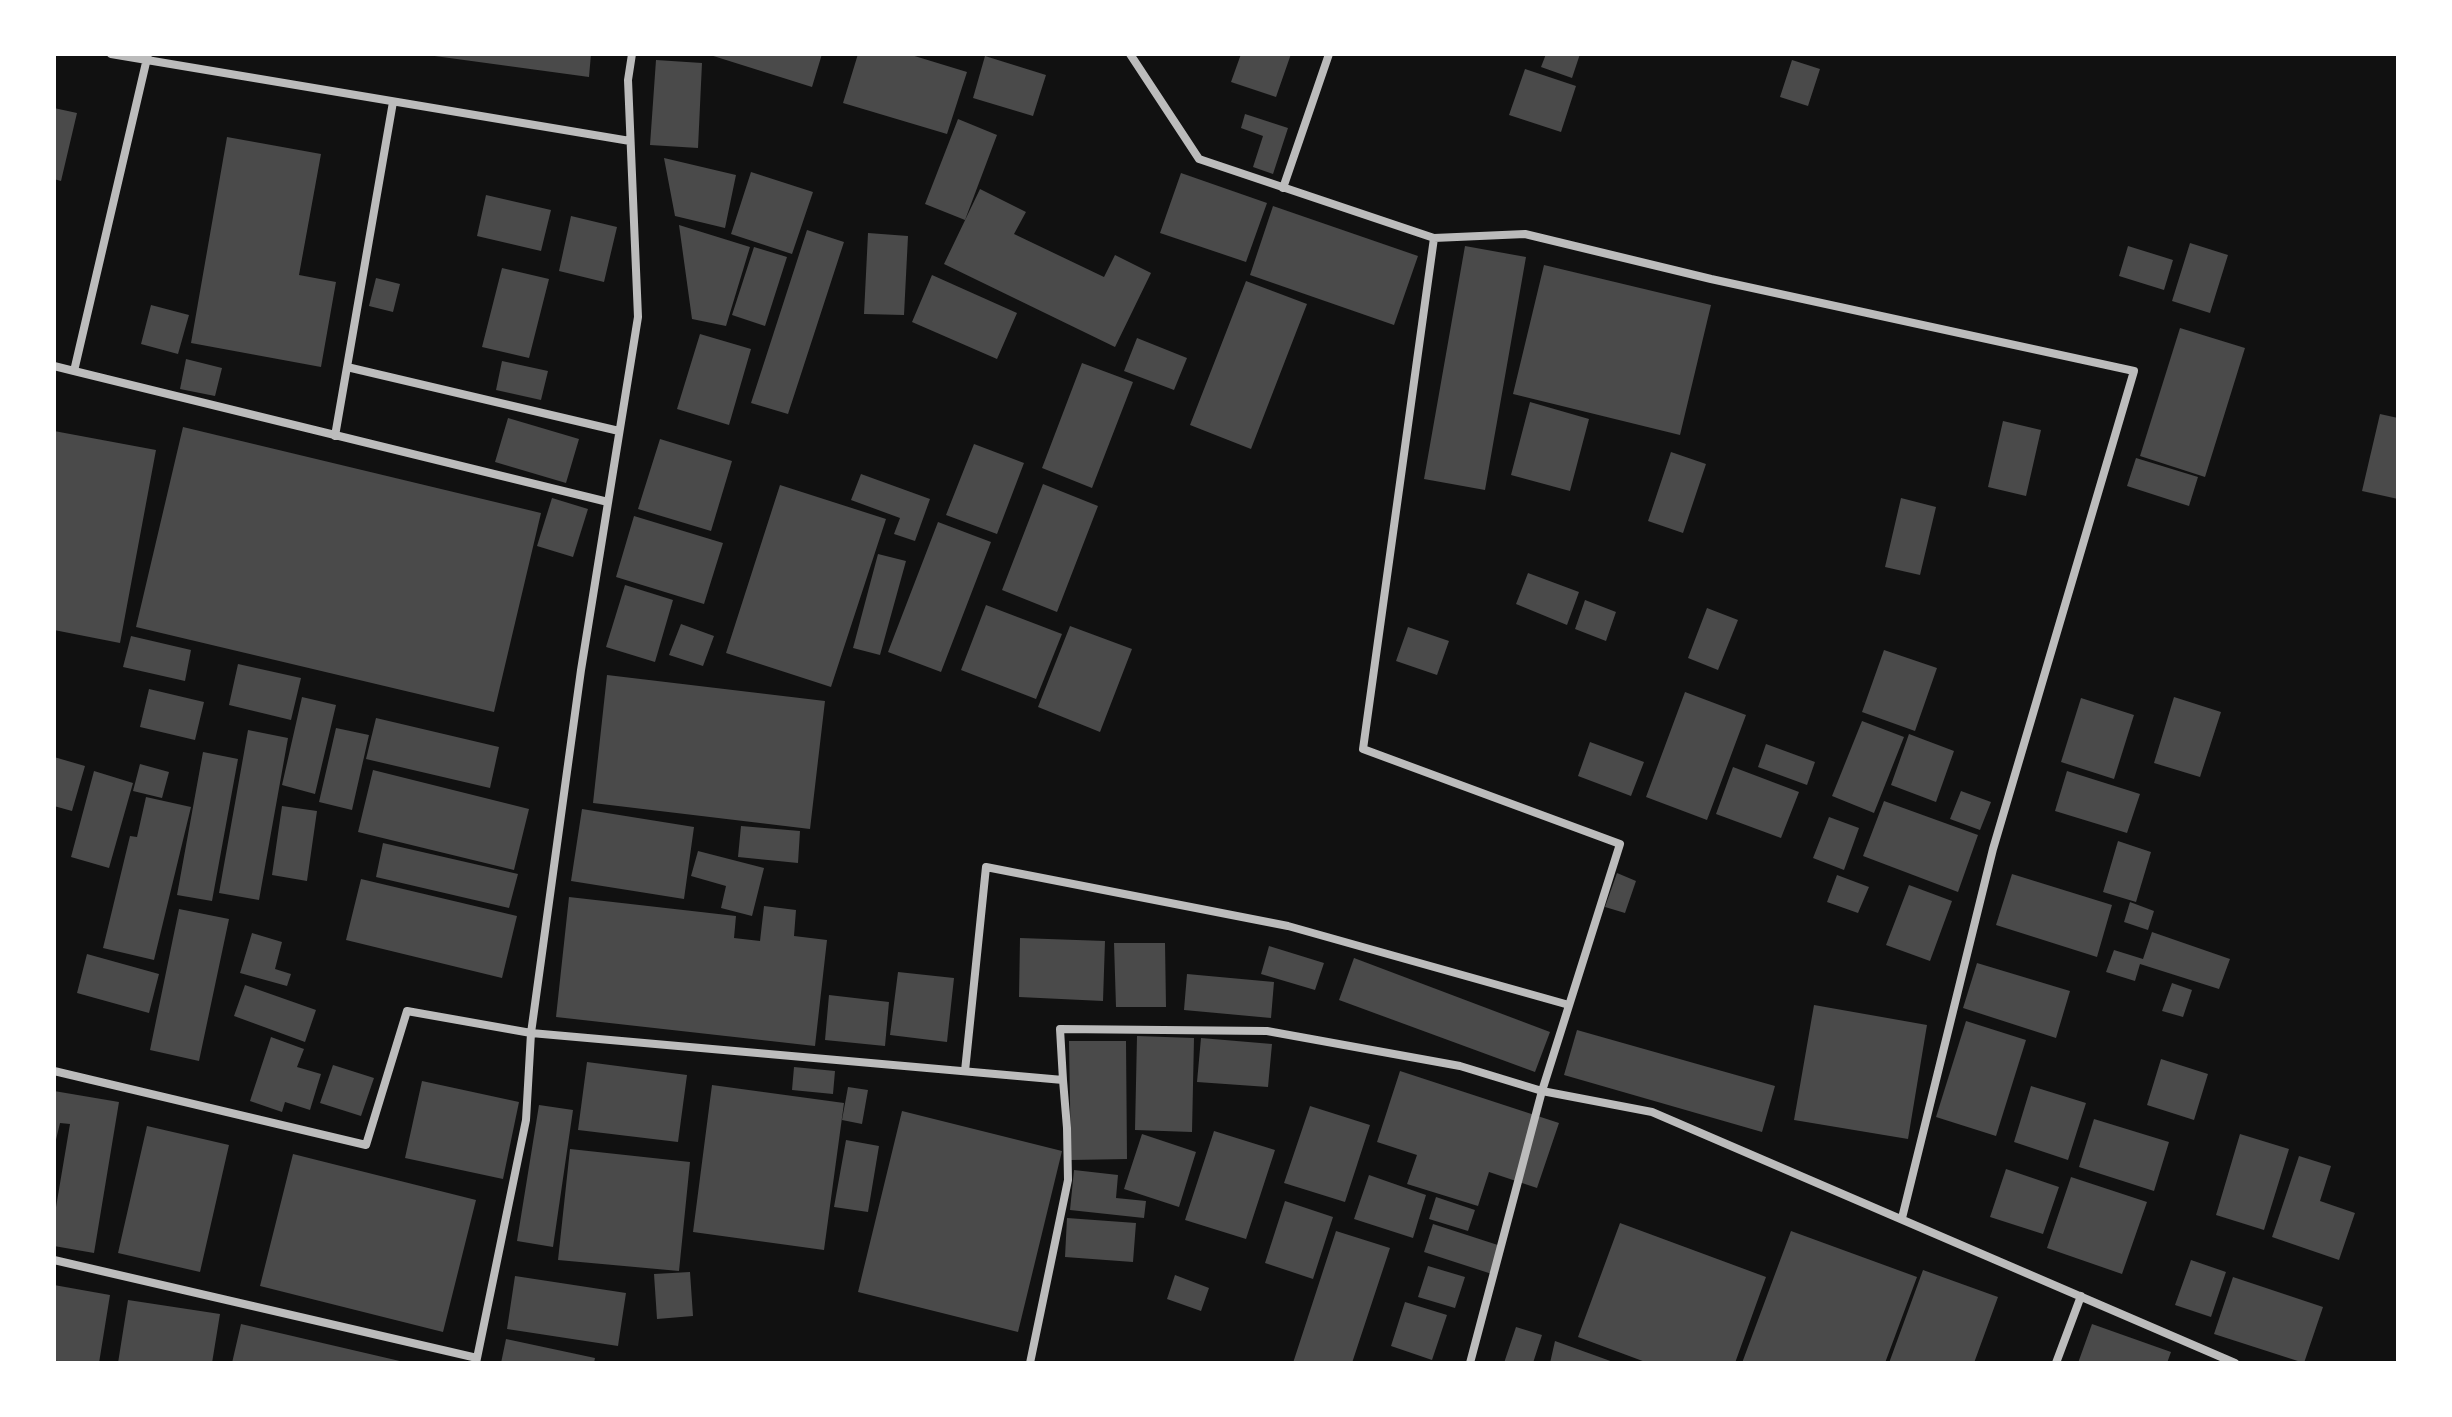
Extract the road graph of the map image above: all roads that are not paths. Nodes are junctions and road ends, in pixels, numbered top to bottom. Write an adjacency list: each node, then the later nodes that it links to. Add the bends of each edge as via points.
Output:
1 (111, 54): 5 (street)
2 (632, 54): 7 (street)
3 (1130, 54): 8 (street, via 1199,159)
4 (1329, 54): 8 (street)
5 (148, 57): 6 (street); 12 (street)
6 (393, 102): 7 (street); 11 (street)
7 (630, 141): 13 (street, via 638,317)
8 (1283, 188): 9 (street)
9 (1434, 238): 16 (street, via 1363,749 1620,844); 22 (street, via 1525,234 2134,371 1993,849)
10 (54, 366): 12 (street)
11 (347, 367): 13 (street); 14 (street)
12 (74, 371): 14 (street)
13 (619, 431): 15 (street)
14 (335, 436): 15 (street)
15 (608, 502): 17 (street)
16 (1569, 1005): 19 (street, via 1288,926 986,867); 21 (street)
17 (531, 1033): 18 (street, via 407,1011 366,1145); 19 (street); 25 (street, via 526,1120)
18 (54, 1071)
19 (965, 1071): 20 (street)
20 (1063, 1080): 21 (street, via 1060,1029 1267,1031 1460,1066); 26 (street, via 1068,1180)
21 (1542, 1091): 22 (street, via 1652,1112); 27 (street)
22 (1902, 1218): 24 (street)
23 (54, 1260): 25 (street)
24 (2081, 1296): 28 (street); 29 (street)
25 (476, 1360)
26 (1030, 1363)
27 (1470, 1363)
28 (2056, 1363)
29 (2235, 1363)

